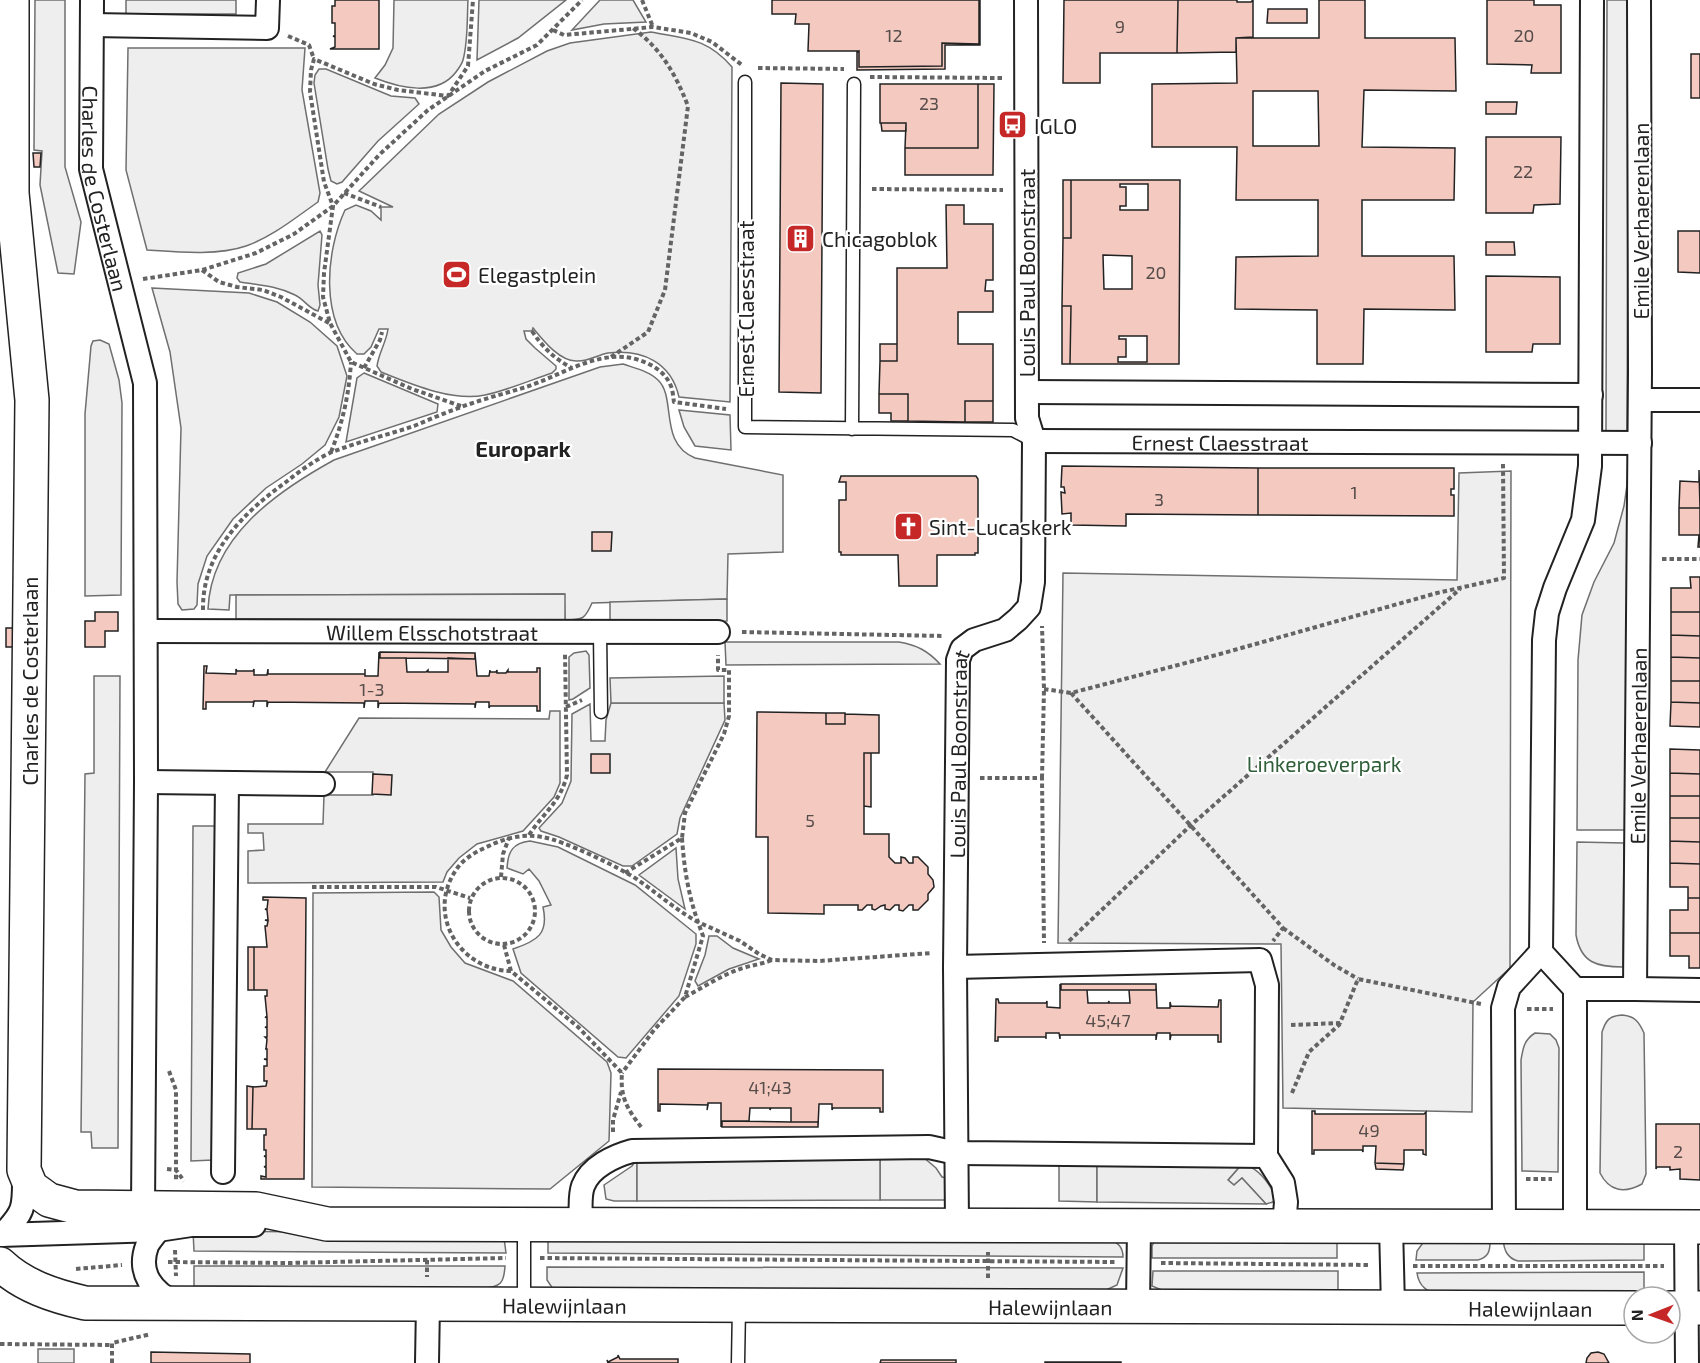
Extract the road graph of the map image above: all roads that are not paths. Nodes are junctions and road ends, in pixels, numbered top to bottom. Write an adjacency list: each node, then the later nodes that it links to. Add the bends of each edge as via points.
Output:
1 (12, 0): 10 (main road, Charles de Costerlaan)
2 (92, 0): 7 (street, Charles de Costerlaan)
3 (268, 0): 7 (street, via 267,28)
4 (1026, 0): 12 (street, Louis Paul Boonstraat)
5 (1592, 0): 13 (street)
6 (1639, 0): 14 (street, Emile Verhaerenlaan)
7 (92, 25): 20 (street, Charles de Costerlaan, via 91,170 145,383)
8 (854, 81): 16 (lane)
9 (746, 82): 16 (lane, Ernest Claesstraat, via 745,428)
10 (12, 193): 11 (main road, Charles de Costerlaan); 34 (main road, Charles de Costerlaan, via 32,400)
11 (0, 270)
12 (1027, 392): 13 (street); 17 (street, Louis Paul Boonstraat, via 1027,418)
13 (1591, 395): 18 (street)
14 (1640, 400): 15 (street); 19 (street, Emile Verhaerenlaan)
15 (1700, 400)
16 (852, 429): 17 (lane, Ernest Claesstraat, via 1013,430)
17 (1034, 441): 18 (street, Ernest Claesstraat); 28 (street, Louis Paul Boonstraat, via 1029,607 1005,630 974,640 962,649 958,660)
18 (1590, 443): 19 (street); 27 (street, via 1583,520 1555,588 1544,640)
19 (1640, 443): 29 (street, Emile Verhaerenlaan)
20 (146, 631): 21 (street, Willem Elsschotstraat); 24 (street, Charles de Costerlaan)
21 (600, 632): 22 (street, Willem Elsschotstraat); 23 (lane)
22 (718, 632)
23 (602, 712)
24 (146, 782): 25 (street); 36 (street, Charles de Costerlaan)
25 (227, 783): 26 (street); 35 (street)
26 (323, 784)
27 (1541, 952): 31 (street); 43 (street, via 1509,987 1503,1008)
28 (955, 960): 32 (street, Louis Paul Boonstraat); 33 (street, via 1044,964 1260,960 1267,985)
29 (1635, 989): 30 (street); 31 (street)
30 (1700, 990)
31 (1575, 999): 44 (street)
32 (956, 1153): 33 (street); 38 (street, via 929,1147 632,1151 599,1167 583,1183); 39 (street, Louis Paul Boonstraat)
33 (1266, 1156): 41 (street, via 1283,1183)
34 (24, 1170): 36 (main road, via 31,1187 49,1200); 46 (street, Charles de Costerlaan, via 24,1204)
35 (223, 1172)
36 (151, 1219): 37 (main road, via 256,1209 327,1224); 46 (street); 47 (street, via 145,1263 148,1281 160,1296)
37 (524, 1224): 38 (main road); 49 (lane)
38 (581, 1224): 39 (main road)
39 (957, 1225): 40 (main road)
40 (1139, 1226): 41 (main road); 51 (street, Halewijnlaan)
41 (1284, 1226): 42 (main road)
42 (1391, 1227): 43 (main road); 52 (street)
43 (1504, 1227): 44 (main road)
44 (1575, 1227): 45 (main road)
45 (1693, 1227): 54 (street)
46 (0, 1245): 47 (main road, Halewijnlaan, via 20,1280 62,1298 85,1303)
47 (177, 1303): 48 (main road, Halewijnlaan)
48 (428, 1303): 49 (main road, Halewijnlaan); 55 (street)
49 (524, 1304): 50 (main road, Halewijnlaan)
50 (739, 1305): 51 (main road, Halewijnlaan); 56 (lane)
51 (1138, 1306): 52 (main road, Halewijnlaan)
52 (1393, 1307): 53 (main road, Halewijnlaan)
53 (1622, 1308)
54 (1686, 1308): 57 (street)
55 (427, 1363)
56 (738, 1363)
57 (1687, 1363)

